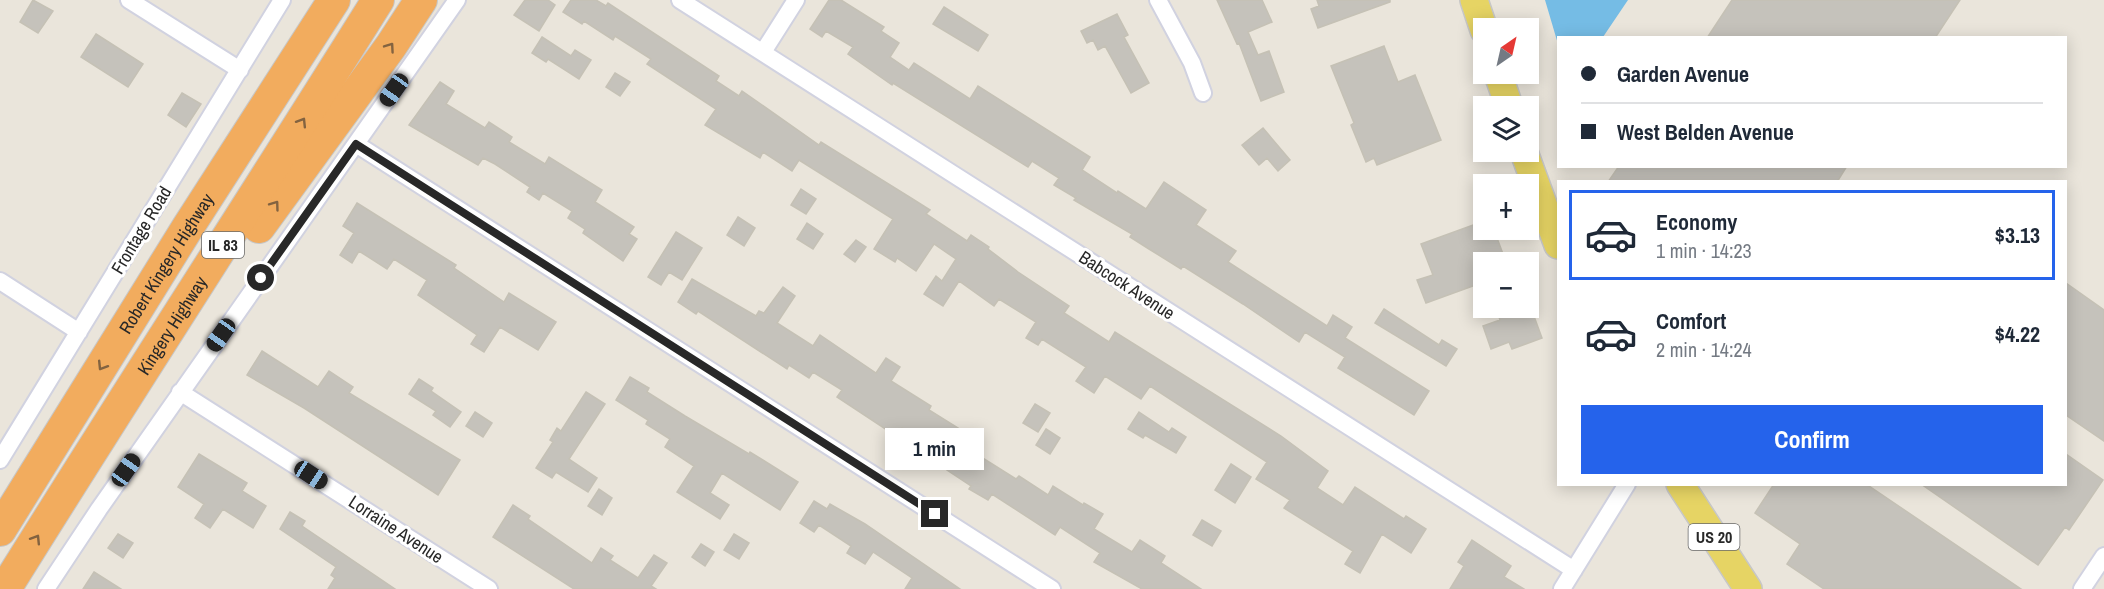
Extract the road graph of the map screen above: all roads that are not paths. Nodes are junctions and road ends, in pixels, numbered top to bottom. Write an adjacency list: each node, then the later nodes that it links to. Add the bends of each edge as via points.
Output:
1 (129, 0): 14 (street)
2 (282, 0): 14 (street, Frontage Road)
3 (319, 0): 18 (highway)
4 (334, 0): 18 (highway, Robert Kingery Highway / IL 83)
5 (378, 0): 26 (highway, Kingery Highway / IL 83, one-way to 5)
6 (421, 0): 26 (highway, one-way to 6)
7 (457, 0): 16 (street)
8 (680, 0): 13 (street, Babcock Avenue)
9 (796, 0): 13 (street)
10 (1158, 0): 15 (street, via 1192,63)
11 (1474, 0): 12 (main road)
12 (1480, 18)
13 (763, 52): 29 (street, Babcock Avenue)
14 (240, 70): 21 (street, Frontage Road)
15 (1203, 93)
16 (356, 144): 22 (street); 33 (street)
17 (1528, 162): 19 (main road)
18 (188, 227): 27 (highway, Robert Kingery Highway / IL 83, one-way to 27)
19 (1557, 242)
20 (0, 281): 21 (street)
21 (79, 332): 23 (street, Frontage Road)
22 (180, 392): 31 (street); 32 (street, Lorraine Avenue)
23 (0, 460)
24 (1626, 486): 29 (street)
25 (1681, 486): 35 (main road, US 20)
26 (67, 489): 30 (highway, Kingery Highway / IL 83, one-way to 26)
27 (0, 530)
28 (2104, 556): 36 (street)
29 (1574, 570): 34 (street)
30 (5, 589)
31 (46, 589)
32 (489, 589)
33 (1052, 589)
34 (1562, 589)
35 (1748, 589)
36 (2082, 589)

